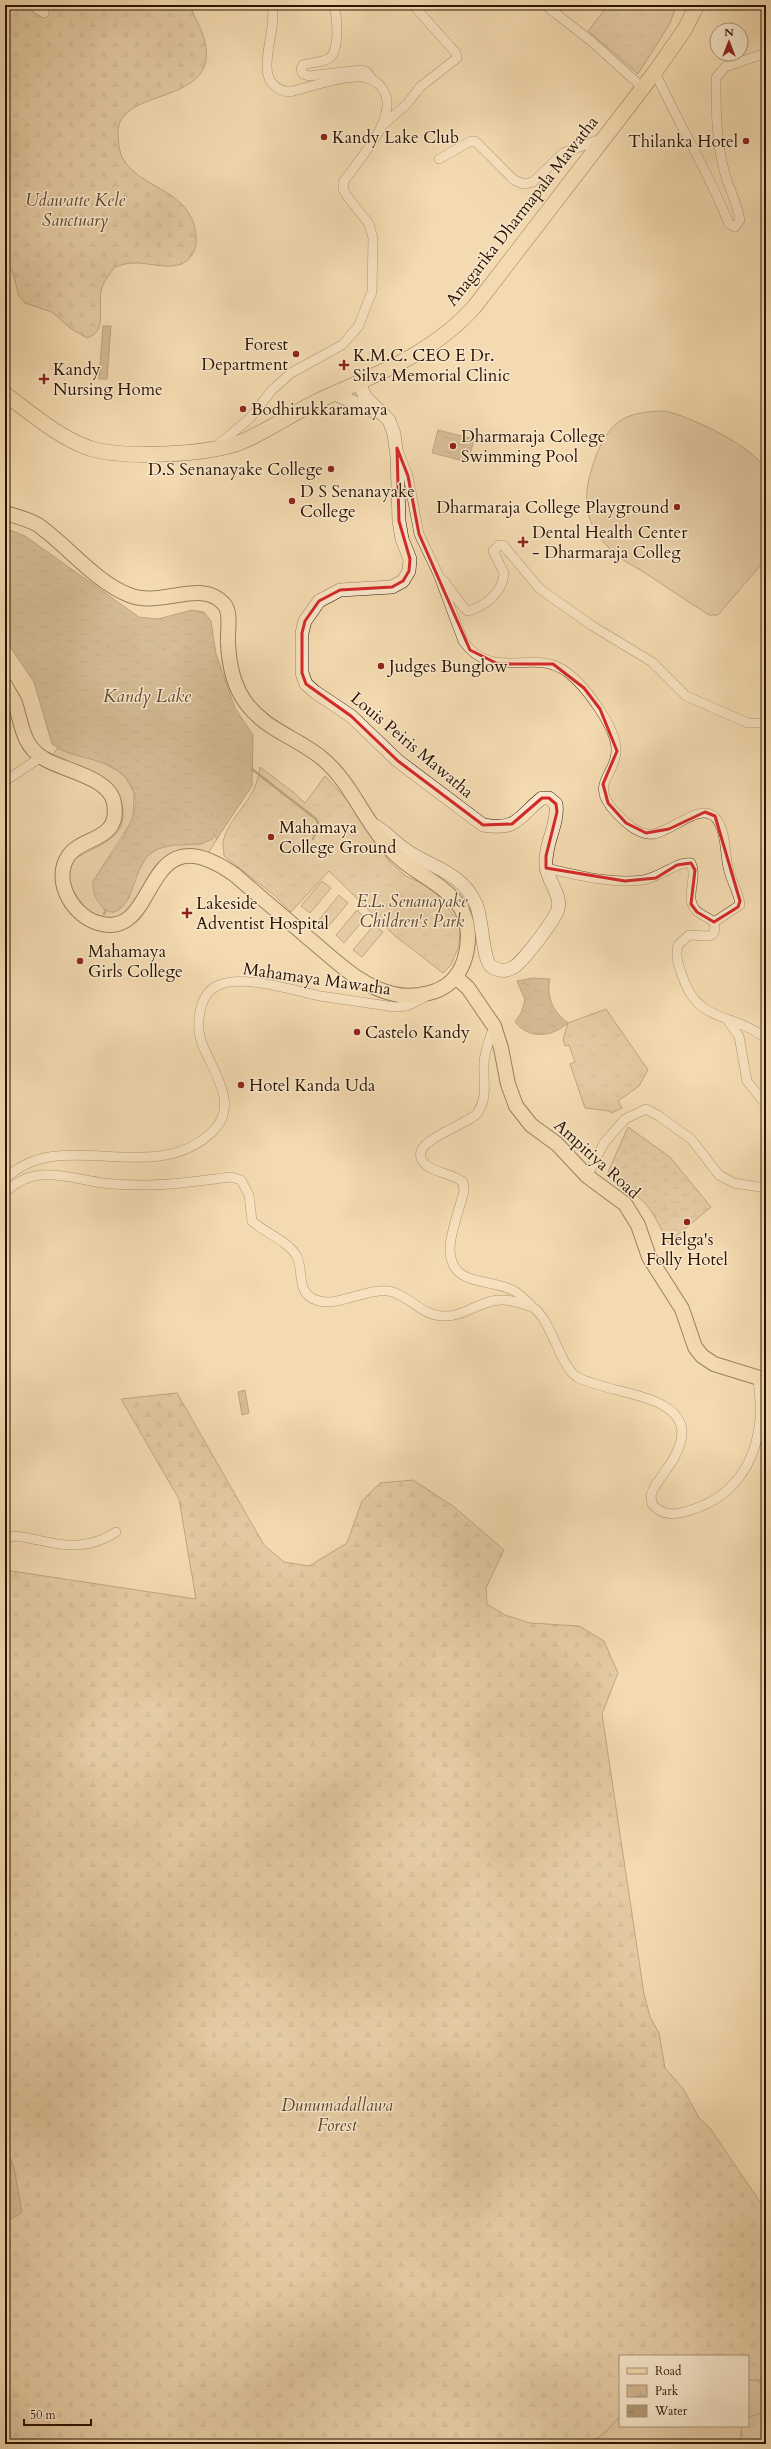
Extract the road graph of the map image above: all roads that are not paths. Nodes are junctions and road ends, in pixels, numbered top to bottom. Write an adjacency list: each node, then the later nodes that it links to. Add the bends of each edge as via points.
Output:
1 (31, 5): 7 (street)
2 (272, 5): 10 (street, via 273,29 266,67 269,81 278,90 289,92 350,78)
3 (333, 5): 10 (street, via 336,12 336,50 328,59 303,65 303,74 309,76 361,70 367,72)
4 (414, 5): 12 (street, via 456,53 457,58 420,87 407,104)
5 (544, 5): 11 (street, via 591,41)
6 (697, 5): 9 (highway, Anagarika Dharmapala Mawatha, via 685,29)
7 (44, 13)
8 (766, 53): 9 (street, via 725,67 716,78 724,170 740,220 735,227 729,224 717,193 670,107)
9 (655, 72): 11 (highway, Anagarika Dharmapala Mawatha)
10 (372, 79): 12 (street, via 378,82 387,94 389,103)
11 (642, 87): 13 (highway, Anagarika Dharmapala Mawatha)
12 (382, 126): 20 (street, via 344,181 343,189 369,224 373,238 372,292 358,327 342,345 291,373 272,390 250,418)
13 (601, 139): 14 (street, via 563,154 533,182 524,184 514,180 475,141); 15 (highway, Anagarika Dharmapala Mawatha, via 464,319 411,358)
14 (439, 159)
15 (359, 384): 17 (highway, Anagarika Dharmapala Mawatha); 18 (main road, Louis Peiris Mawatha, via 366,398 389,420)
16 (5, 394): 20 (highway, Anagarika Dharmapala Mawatha, via 60,434 102,451 182,453)
17 (335, 394): 18 (main road, Louis Peiris Mawatha, via 376,412); 20 (highway, Anagarika Dharmapala Mawatha, via 248,439)
18 (392, 429): 19 (main road, Louis Peiris Mawatha)
19 (397, 448): 22 (street, via 408,476 419,534); 28 (main road, Louis Peiris Mawatha, via 399,521 410,562 407,577 392,587 340,590 319,601 304,621 302,673 306,684 315,692 351,716 398,761 483,825 496,827 512,824 522,819 542,798 549,798 556,804 557,812 546,856)
20 (213, 450)
21 (5, 513): 27 (main road, via 36,524 114,588 131,596 162,599 186,592 204,592 225,604 228,613 232,673 243,699 271,728 302,743 332,768 345,782)
22 (438, 574): 24 (street, via 464,608 468,611 474,609 500,590 504,573 492,551 502,545 540,589 591,625 652,662 686,696 748,723); 29 (street, via 463,641 470,650 479,657 498,664 553,664 567,672 584,688 600,709 616,750 603,784 608,803 616,813 637,830 653,834 694,815 705,812 715,816 720,825 728,870 740,905)
23 (5, 685): 25 (main road, via 14,702 26,740)
24 (766, 723)
25 (41, 757): 26 (street); 31 (main road, via 96,782 107,790 114,802 114,821 107,831 73,851 65,865 64,885 68,900 77,911 90,920 108,925 125,922 138,910 152,882 166,865 176,858 189,855 207,859 235,875 340,965 357,976 392,994 411,997)
26 (5, 781)
27 (372, 824): 28 (main road, Louis Peiris Mawatha, via 385,831 406,850 460,880 481,915 485,958 490,966 499,971 513,968 523,960 558,909 558,898); 30 (main road, via 394,854 443,887 460,906 466,922 468,944 462,967)
28 (546, 868): 29 (street, via 588,877 625,880 656,878 685,862 691,863 695,870 690,894 691,904 697,912)
29 (714, 922): 32 (street, via 713,934 690,935 683,939 676,952 678,965 692,998 701,1007)
30 (456, 977): 31 (main road, via 442,988); 33 (main road, Ampitiya Road, via 468,988)
31 (431, 992): 37 (street, Mahamaya Mawatha, via 407,1006 395,1007 245,982 219,984 203,999 200,1019 202,1044 223,1089 225,1104 221,1120 213,1132 175,1155 146,1158 55,1155 36,1158 21,1165)
32 (727, 1020): 34 (street); 35 (street, via 739,1036 747,1081)
33 (494, 1026): 36 (main road, Ampitiya Road, via 516,1106 530,1125 557,1144); 40 (street, via 484,1064 485,1098 478,1113 467,1122 428,1140 422,1148 421,1157 425,1164 463,1182 464,1191 450,1248 452,1262 459,1272 471,1280 516,1292)
34 (761, 1035)
35 (762, 1101)
36 (587, 1176): 38 (street, via 604,1143 625,1119 646,1109 691,1139 719,1175); 41 (main road, Ampitiya Road, via 625,1204 638,1225 649,1258 682,1309 695,1347 702,1356 714,1364)
37 (5, 1179)
38 (765, 1191)
39 (5, 1193): 40 (street, via 28,1177 46,1175 67,1174 103,1183 149,1185 231,1177 241,1180 249,1195 252,1221 263,1232 288,1245 298,1257 303,1289 315,1300 329,1302 389,1291 405,1297 424,1312 442,1316 490,1300 510,1300)
40 (534, 1308): 41 (street, via 545,1321 560,1353 575,1376 604,1388 664,1404 679,1417 683,1436 680,1447 651,1495 652,1504 666,1515 706,1506 732,1489 742,1475 760,1421)
41 (762, 1378)
42 (116, 1532): 43 (street, via 98,1543 86,1545 64,1545 21,1536)
43 (5, 1538)

